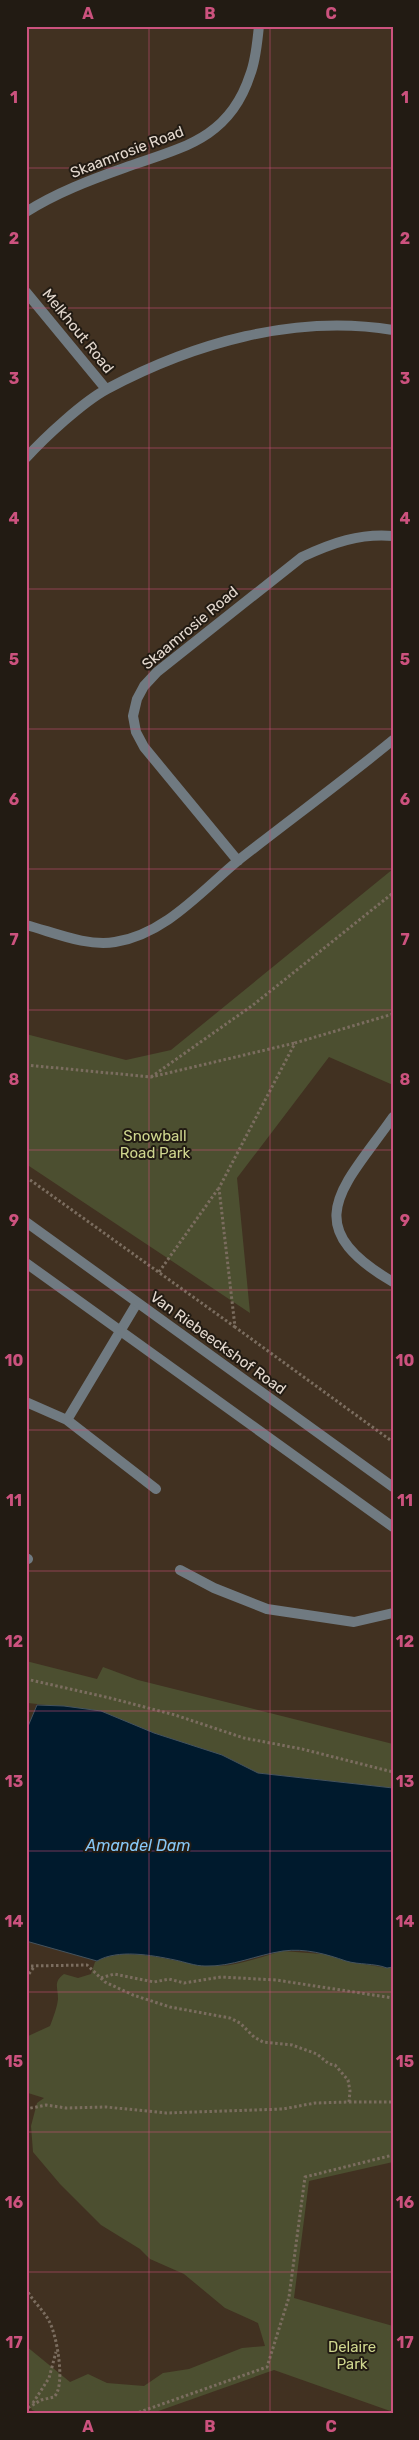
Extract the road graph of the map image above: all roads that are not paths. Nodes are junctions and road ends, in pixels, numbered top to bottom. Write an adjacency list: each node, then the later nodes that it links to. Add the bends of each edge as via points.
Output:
1 (259, 26): 2 (street, Skaamrosie Road, via 248,82 238,102 217,127 190,145 95,179)
2 (26, 212)
3 (26, 292): 5 (street, Melkhout Road)
4 (393, 330): 5 (street, via 321,327 254,334 190,352)
5 (106, 389): 6 (street, via 61,424)
6 (26, 458)
7 (393, 536): 9 (street, Skaamrosie Road, via 349,539 302,557 157,672 137,699 133,716 136,732 144,747)
8 (393, 740): 9 (street)
9 (238, 861): 10 (street, via 173,916 131,939 89,941)
10 (26, 925)
11 (393, 1117): 14 (street, via 344,1187 334,1218 349,1250)
12 (26, 1222): 15 (street, Van Riebeeckshof Road)
13 (26, 1263): 16 (street)
14 (393, 1282)
15 (137, 1303): 16 (street); 19 (street, Van Riebeeckshof Road)
16 (120, 1330): 18 (street); 21 (street)
17 (26, 1402): 18 (street)
18 (67, 1420): 20 (street)
19 (393, 1487)
20 (156, 1489)
21 (393, 1527)
22 (180, 1570): 23 (street, via 266,1609 354,1622)
23 (393, 1613)

